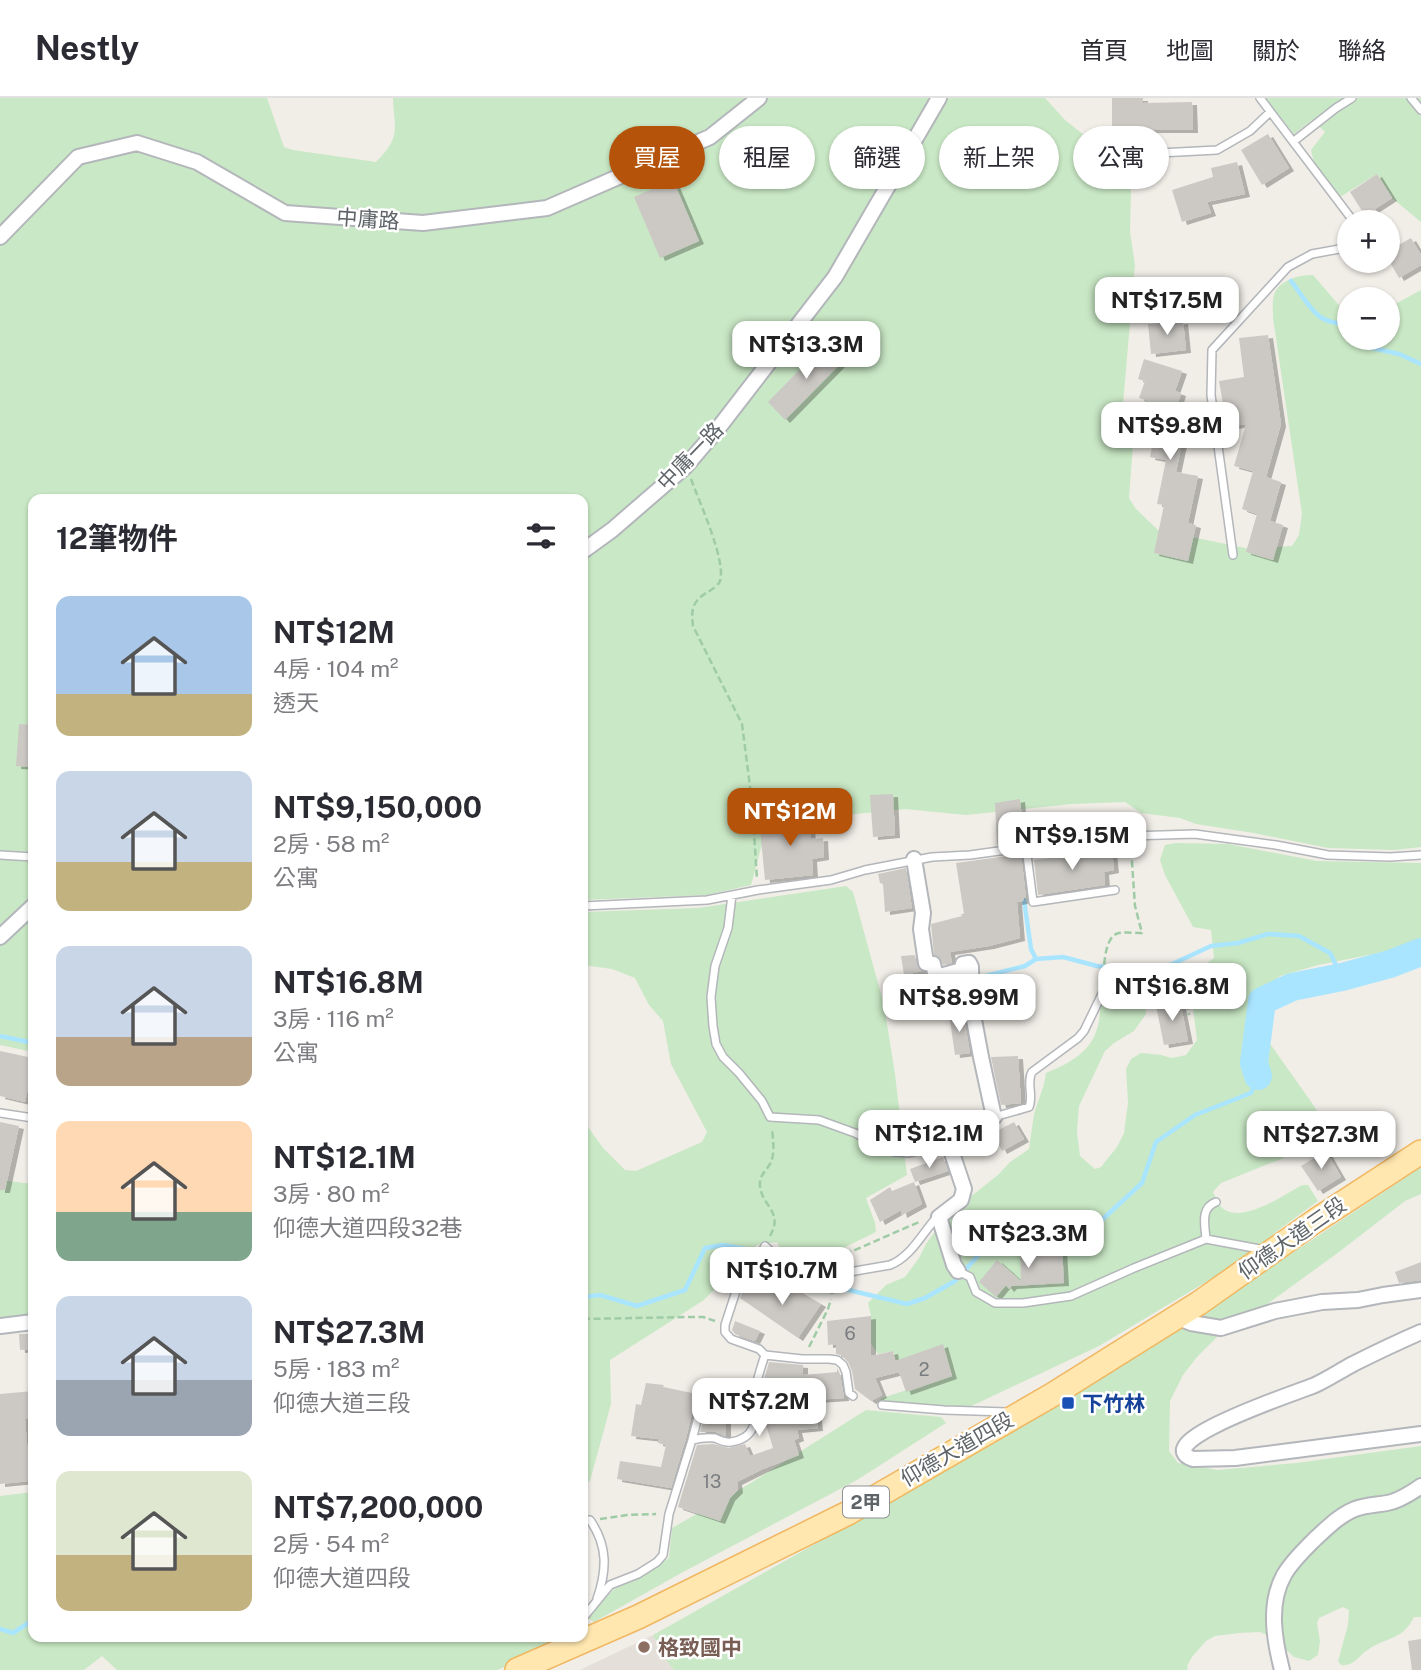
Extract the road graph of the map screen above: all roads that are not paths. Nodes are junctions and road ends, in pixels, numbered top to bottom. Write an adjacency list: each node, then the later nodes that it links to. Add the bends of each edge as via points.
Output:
1 (759, 98): 11 (street, 中庸路, via 710,137 547,208 423,223 285,213 197,162 137,143 78,157)
2 (939, 98): 13 (street, 中庸一路, via 835,278 720,426 686,466)
3 (1260, 98): 7 (lane)
4 (1352, 98): 8 (lane)
5 (1413, 98): 6 (lane)
6 (1421, 110)
7 (1270, 112): 8 (lane); 9 (lane, via 1250,131 1217,150)
8 (1294, 141): 10 (lane)
9 (1169, 152)
10 (1345, 210)
11 (0, 237)
12 (1337, 249): 14 (lane, via 1312,254 1288,267 1212,350 1211,395)
13 (588, 547)
14 (1233, 555)
15 (1026, 847): 17 (lane, via 1195,834 1328,855); 19 (lane); 20 (lane, via 1033,902)
16 (0, 855): 18 (lane)
17 (1421, 855)
18 (28, 857)
19 (914, 859): 21 (lane, via 831,880); 28 (street, via 926,963 933,964 936,977 970,963 972,1009)
20 (1115, 890)
21 (732, 895): 22 (lane); 29 (lane, via 711,997 716,1044 770,1117 819,1120 895,1152)
22 (588, 906)
23 (28, 911): 24 (street)
24 (0, 937)
25 (1102, 994): 28 (lane, via 1084,1031 1032,1072 1029,1107)
26 (0, 1113): 27 (lane)
27 (28, 1117)
28 (994, 1117): 29 (street)
29 (949, 1143): 31 (street, via 964,1189)
30 (1421, 1152): 34 (main road, 仰德大道三段 / 2甲)
31 (961, 1200): 35 (street, via 939,1217 954,1265); 36 (lane, via 937,1217 898,1262)
32 (1216, 1202): 33 (lane, via 1206,1209)
33 (1206, 1239): 34 (lane); 35 (lane, via 1071,1296 1023,1303 995,1303 976,1292)
34 (1273, 1251): 39 (main road, 仰德大道三段 / 2甲)
35 (964, 1274)
36 (832, 1277): 37 (lane); 44 (lane, via 781,1261 765,1246 737,1288 725,1325 731,1339)
37 (832, 1289)
38 (1421, 1290): 40 (street, via 1322,1302 1221,1328)
39 (1199, 1303): 40 (main road, 仰德大道四段 / 2甲)
40 (1176, 1317): 48 (main road, 仰德大道四段 / 2甲)
41 (28, 1323): 42 (street)
42 (0, 1326)
43 (1421, 1332): 49 (street, via 1315,1385 1218,1423 1188,1441 1185,1453 1193,1458 1235,1458)
44 (765, 1355): 46 (lane, via 837,1360); 50 (lane, via 752,1430 729,1442 706,1437)
45 (704, 1388): 50 (lane)
46 (853, 1396)
47 (882, 1405): 48 (lane)
48 (1021, 1413): 55 (main road, 仰德大道四段 / 2甲, via 848,1513 638,1617)
49 (1421, 1434)
50 (692, 1440): 53 (lane, via 669,1514 663,1555 638,1574 610,1586)
51 (1421, 1486): 58 (street, via 1390,1503 1354,1510 1333,1522 1285,1573 1274,1613)
52 (588, 1522): 53 (lane, via 603,1544 602,1584)
53 (596, 1601): 54 (lane)
54 (588, 1611)
55 (588, 1636)
56 (574, 1642): 57 (main road, 仰德大道四段 / 2甲)
57 (517, 1670)
58 (1282, 1670)

